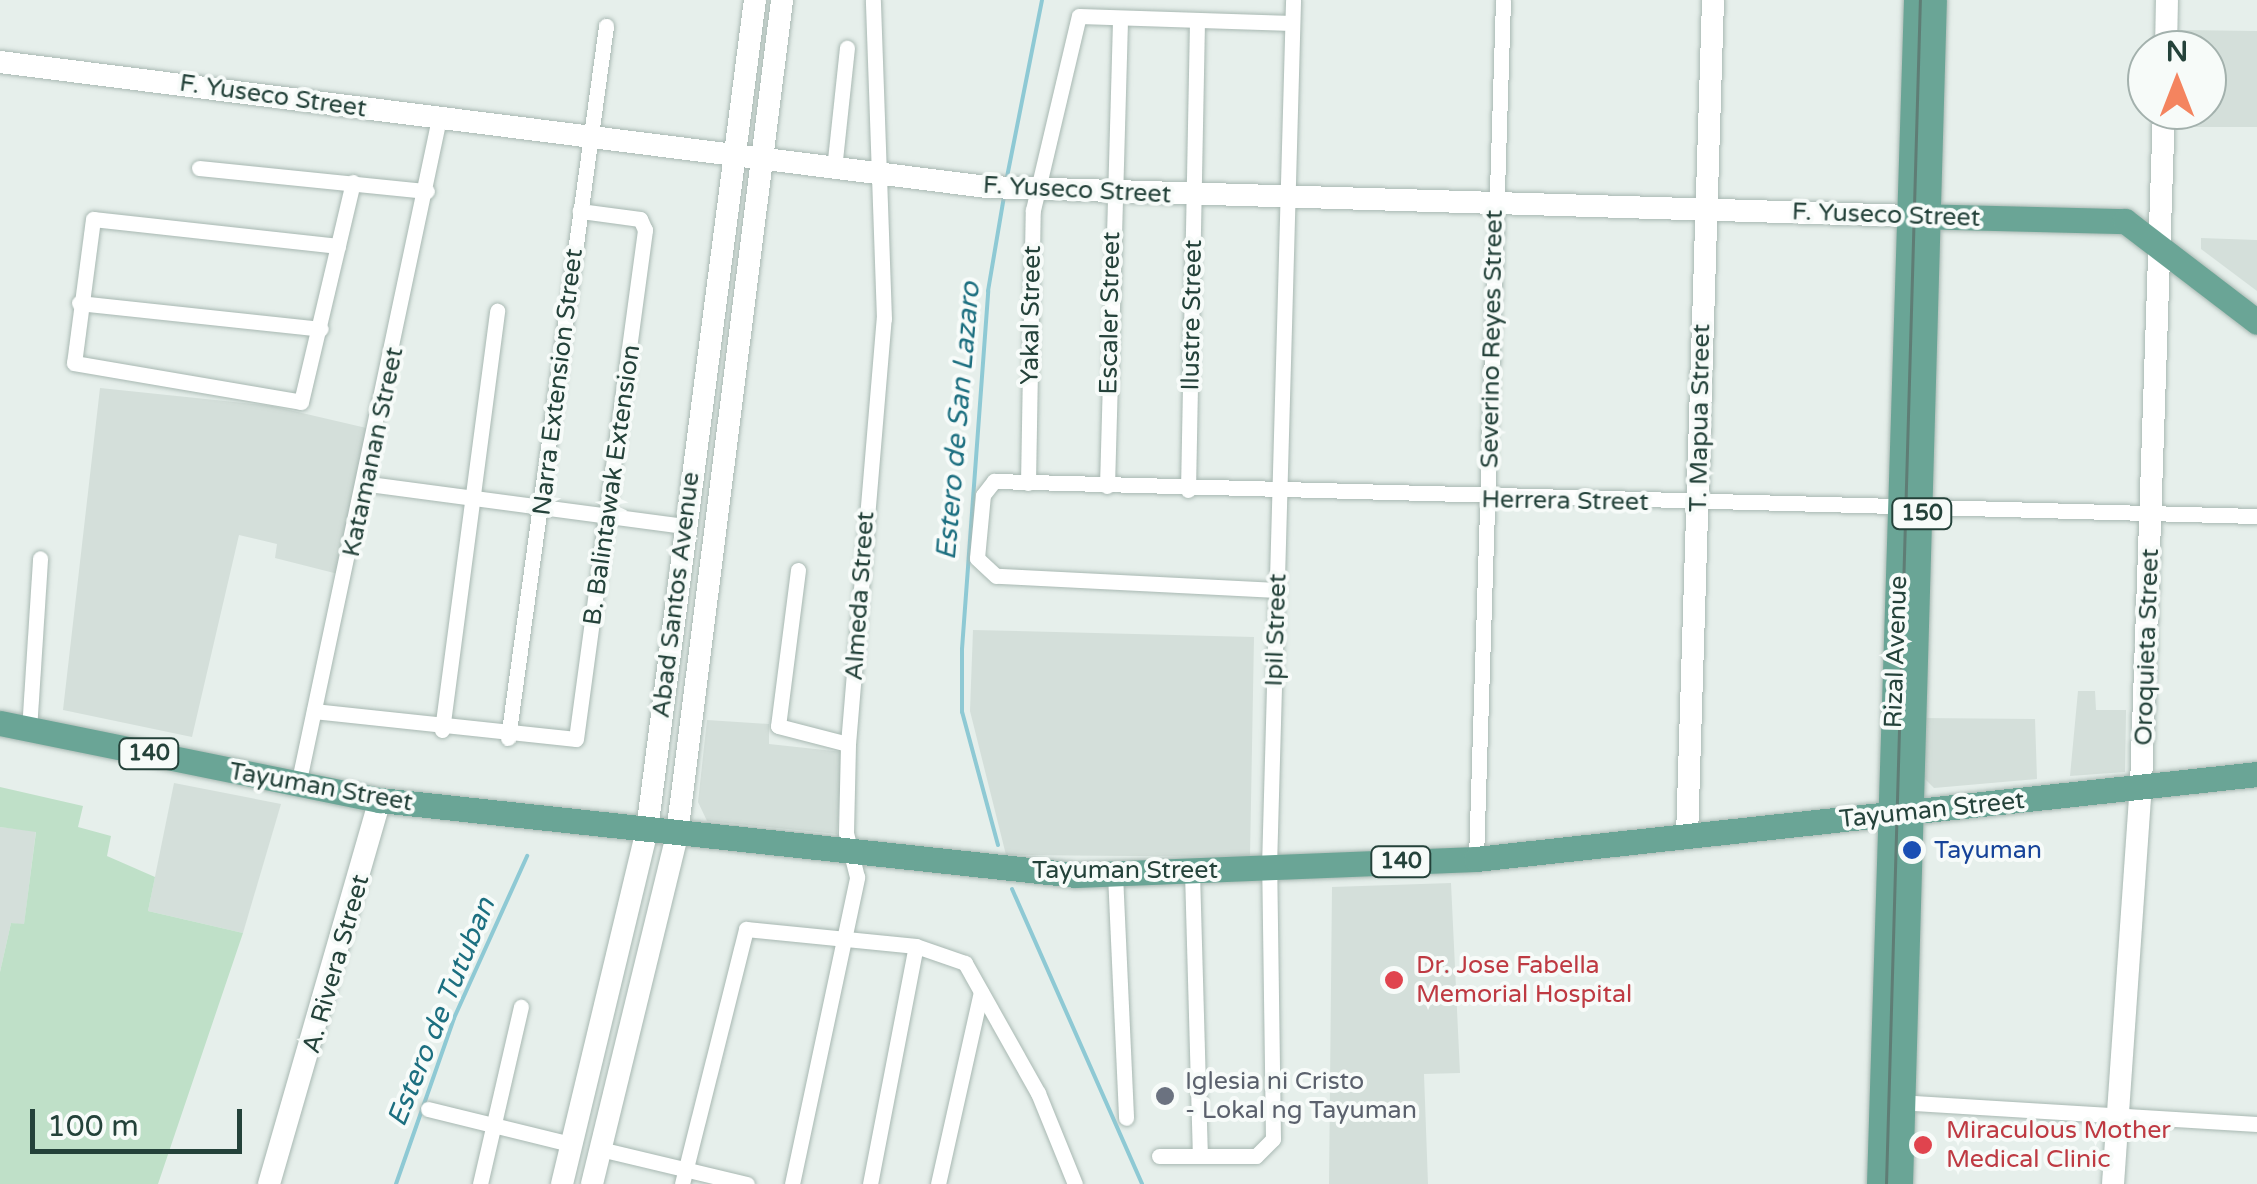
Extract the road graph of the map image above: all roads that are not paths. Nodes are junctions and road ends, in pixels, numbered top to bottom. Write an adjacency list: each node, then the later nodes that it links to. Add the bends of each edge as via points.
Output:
1 (755, 0): 20 (street, Abad Santos Avenue)
2 (782, 0): 21 (street, Abad Santos Avenue)
3 (873, 0): 24 (street, Almeda Street)
4 (1293, 0): 12 (street, Ipil Street)
5 (1503, 0): 31 (street, Severino Reyes Street)
6 (1713, 0): 32 (street, T. Mapua Street)
7 (1916, 0): 34 (main road, Rizal Avenue / 150)
8 (1934, 0): 34 (main road, Rizal Avenue / 150)
9 (2167, 0): 14 (street)
10 (1120, 20): 11 (street); 26 (street, Yakal Street, via 1079,16); 28 (street, Escaler Street)
11 (1196, 21): 12 (street); 29 (street, Ilustre Street)
12 (1292, 23): 30 (street, Ipil Street)
13 (606, 26): 19 (street, Narra Extension Street)
14 (2166, 30)
15 (846, 48): 23 (street)
16 (0, 62): 17 (street, F. Yuseco Street)
17 (439, 118): 19 (street, F. Yuseco Street); 27 (street, Katamanan Street)
18 (2163, 130): 35 (street, Oroquieta Street)
19 (588, 137): 20 (street, F. Yuseco Street); 33 (street, Narra Extension Street)
20 (734, 156): 21 (street, F. Yuseco Street); 54 (street, Abad Santos Avenue)
21 (761, 159): 23 (street, F. Yuseco Street); 70 (street, Abad Santos Avenue)
22 (199, 168): 25 (street)
23 (834, 168): 24 (street, F. Yuseco Street)
24 (875, 174): 26 (street, F. Yuseco Street); 63 (street, Almeda Street, via 884,319)
25 (353, 182): 27 (street); 36 (street)
26 (1029, 188): 28 (street, F. Yuseco Street); 41 (street, Yakal Street)
27 (427, 192): 42 (street, Katamanan Street)
28 (1112, 192): 29 (street, F. Yuseco Street); 43 (street, Escaler Street)
29 (1195, 195): 30 (street, F. Yuseco Street); 44 (street, Ilustre Street)
30 (1283, 197): 31 (street, F. Yuseco Street); 45 (street, Ipil Street)
31 (1496, 204): 32 (street, F. Yuseco Street); 47 (street, Severino Reyes Street)
32 (1704, 210): 34 (street, F. Yuseco Street); 48 (street, T. Mapua Street)
33 (580, 211): 49 (street, Narra Extension Street); 53 (street, B. Balintawak Extension, via 645,224)
34 (1921, 216): 35 (main road, F. Yuseco Street, via 2125,221); 50 (main road, Rizal Avenue / 150)
35 (2160, 233): 39 (main road); 51 (street, Oroquieta Street)
36 (338, 246): 37 (street, via 93,219); 40 (street)
37 (79, 302): 40 (street); 40 (street, via 77,368 302,402)
38 (496, 312): 46 (street)
39 (2257, 322)
40 (321, 329)
41 (1028, 482): 43 (street, Herrera Street); 57 (street, Herrera Street, via 994,481 983,494 977,558 996,576)
42 (369, 484): 46 (street); 58 (street, Katamanan Street)
43 (1107, 486): 44 (street, Herrera Street)
44 (1188, 490): 45 (street, Herrera Street)
45 (1281, 494): 47 (street, Herrera Street); 57 (street, Ipil Street)
46 (472, 499): 49 (street); 61 (street)
47 (1488, 499): 48 (street, Herrera Street); 73 (street, Severino Reyes Street)
48 (1698, 504): 50 (street, Herrera Street); 71 (street, T. Mapua Street)
49 (542, 510): 53 (street); 62 (street, Narra Extension Street)
50 (1912, 510): 51 (street, Herrera Street); 68 (main road, Rizal Avenue / 150)
51 (2152, 514): 52 (street, Herrera Street); 66 (street, Oroquieta Street)
52 (2257, 516)
53 (610, 520): 54 (street); 62 (street, B. Balintawak Extension, via 574,744)
54 (684, 526): 69 (street, Abad Santos Avenue)
55 (40, 558): 60 (street)
56 (798, 570): 63 (street, via 778,726)
57 (1277, 590): 74 (street, Ipil Street)
58 (314, 712): 61 (street); 65 (street, Katamanan Street)
59 (0, 724): 60 (main road, Tayuman Street / 140)
60 (29, 730): 65 (main road, Tayuman Street / 140)
61 (442, 730): 62 (street)
62 (508, 738)
63 (848, 744): 72 (street, Almeda Street)
64 (2257, 774): 66 (main road, Tayuman Street / 140)
65 (298, 785): 67 (main road, Tayuman Street / 140)
66 (2142, 786): 68 (main road, Tayuman Street / 140); 83 (street, Oroquieta Street)
67 (380, 800): 69 (main road, Tayuman Street / 140); 92 (street, A. Rivera Street)
68 (1903, 813): 71 (main road, Tayuman Street / 140); 81 (main road, Rizal Avenue / 150)
69 (647, 830): 70 (main road, Tayuman Street / 140); 87 (street, Abad Santos Avenue)
70 (677, 834): 72 (main road, Tayuman Street / 140); 88 (street, Abad Santos Avenue)
71 (1686, 837): 73 (main road, Tayuman Street / 140)
72 (850, 852): 76 (main road, Tayuman Street / 140); 77 (street, Almeda Street, via 857,877)
73 (1476, 858): 74 (main road, Tayuman Street / 140)
74 (1269, 867): 75 (main road, Tayuman Street / 140); 90 (street, Ipil Street, via 1273,1139 1256,1156)
75 (1192, 872): 76 (main road, Tayuman Street / 140); 90 (street)
76 (1116, 874): 84 (street)
77 (845, 941): 78 (street); 91 (street, via 741,931); 97 (street, Almeda Street)
78 (916, 946): 79 (street, via 965,963); 98 (street)
79 (982, 992): 99 (street); 100 (street, via 1038,1093)
80 (521, 1006): 86 (street)
81 (1893, 1102): 83 (street); 101 (main road, Rizal Avenue / 150); 102 (main road, Rizal Avenue / 150)
82 (428, 1109): 86 (street)
83 (2119, 1113): 85 (street); 103 (street, Oroquieta Street)
84 (1126, 1118)
85 (2257, 1124)
86 (490, 1126): 87 (street); 93 (street)
87 (572, 1144): 94 (street, Abad Santos Avenue)
88 (600, 1149): 91 (street); 95 (street, Abad Santos Avenue)
89 (1158, 1156): 90 (street, Ipil Street)
90 (1200, 1156)
91 (684, 1176): 96 (street)
92 (268, 1184)
93 (480, 1184)
94 (562, 1184)
95 (592, 1184)
96 (746, 1184)
97 (792, 1184)
98 (870, 1184)
99 (938, 1184)
100 (1074, 1184)
101 (1879, 1184)
102 (1900, 1184)
103 (2113, 1184)

